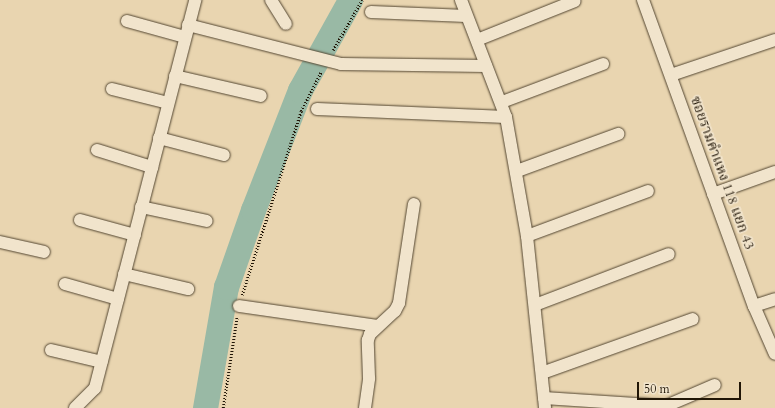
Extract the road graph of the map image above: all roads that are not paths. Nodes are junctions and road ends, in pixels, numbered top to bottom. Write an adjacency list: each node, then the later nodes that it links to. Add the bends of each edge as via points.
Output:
1 (195, 0): 10 (street)
2 (271, 0): 9 (street)
3 (460, 0): 7 (street)
4 (643, 0): 16 (street, ซอยรามคำแหง 118 แยก 43)
5 (575, 1): 12 (street)
6 (371, 12): 7 (street)
7 (466, 16): 12 (street)
8 (128, 21): 11 (street)
9 (286, 24)
10 (188, 25): 11 (street); 15 (street, via 341,64)
11 (185, 37): 17 (street)
12 (477, 40): 15 (street)
13 (775, 40): 16 (street)
14 (603, 64): 20 (street)
15 (486, 66): 20 (street)
16 (671, 75): 32 (street, ซอยรามคำแหง 118 แยก 43)
17 (175, 76): 19 (street); 21 (street)
18 (112, 89): 21 (street)
19 (261, 96)
20 (502, 102): 23 (street)
21 (168, 103): 25 (street)
22 (317, 109): 23 (street)
23 (506, 117): 29 (street)
24 (618, 134): 29 (street)
25 (159, 138): 27 (street); 28 (street)
26 (97, 150): 28 (street)
27 (224, 155)
28 (152, 167): 34 (street)
29 (517, 171): 38 (street)
30 (775, 172): 32 (street)
31 (648, 190): 38 (street)
32 (713, 194): 49 (street, ซอยรามคำแหง 118 แยก 43)
33 (414, 204): 51 (street, via 399,303 395,311)
34 (141, 208): 36 (street); 37 (street)
35 (80, 220): 37 (street)
36 (207, 221)
37 (135, 234): 42 (street)
38 (527, 236): 47 (street)
39 (0, 242): 40 (street)
40 (44, 252)
41 (669, 254): 47 (street)
42 (124, 274): 44 (street); 45 (street)
43 (65, 284): 45 (street)
44 (188, 289)
45 (118, 298): 54 (street)
46 (775, 299): 49 (street)
47 (534, 305): 55 (street)
48 (239, 306): 51 (street)
49 (754, 306): 53 (street, ซอยรามคำแหง 118 แยก 43)
50 (693, 319): 55 (street)
51 (378, 326): 59 (street, via 368,340 369,378)
52 (51, 350): 54 (street)
53 (775, 354)
54 (102, 362): 58 (street, via 95,388)
55 (542, 373): 57 (street)
56 (715, 385): 57 (street, via 666,406)
57 (545, 403)
58 (75, 408)
59 (365, 408)

